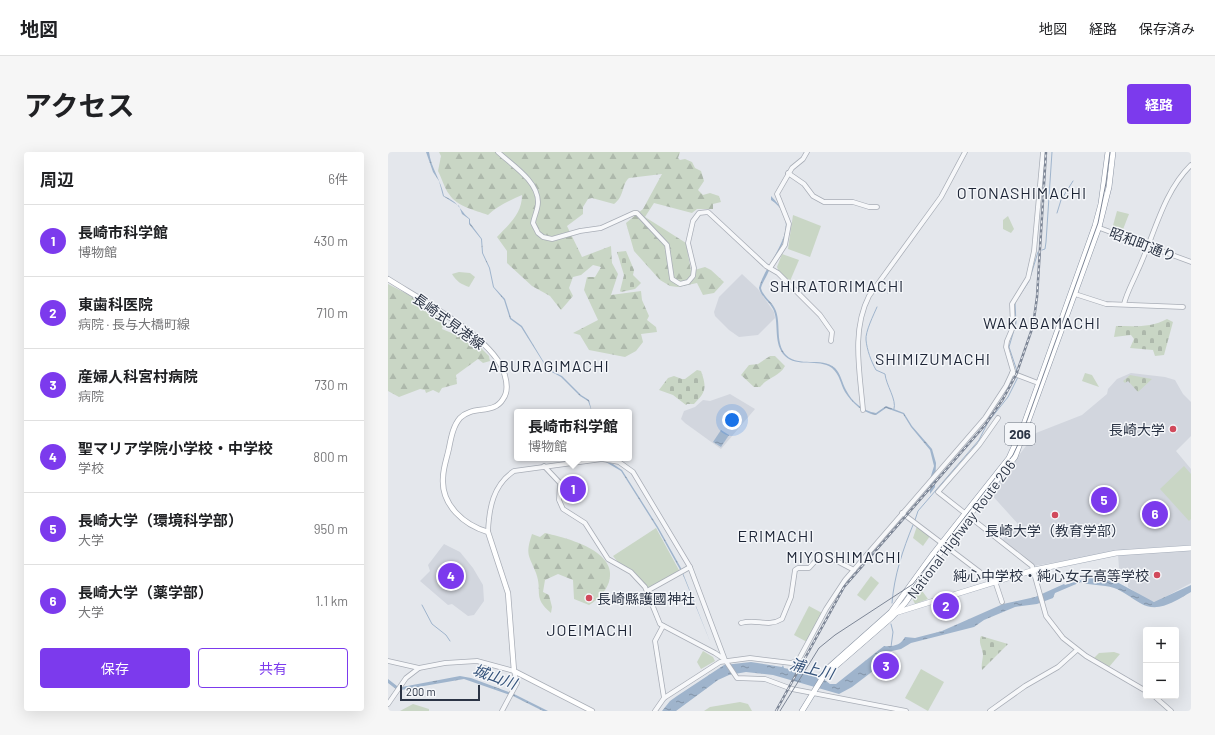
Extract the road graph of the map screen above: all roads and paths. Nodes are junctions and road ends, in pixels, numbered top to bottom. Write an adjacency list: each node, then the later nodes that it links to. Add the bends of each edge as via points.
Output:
1 (498, 152): 14 (street, via 533,185 538,208 533,223 543,237 552,239 601,228 637,213 649,228 663,239 669,251 672,279 676,283 684,284 691,280 694,272 688,243 691,227 694,217 704,212 712,215)
2 (807, 152): 8 (street)
3 (965, 152): 22 (street, via 941,197 869,296 864,308 858,336)
4 (1043, 152): 20 (street, via 1034,251 1028,278 1012,304 1013,327 1006,347)
5 (1108, 152): 10 (main road, National Highway Route 206 / 206)
6 (1113, 152): 10 (main road, National Highway Route 206 / 206, via 1109,187)
7 (1191, 165): 11 (street, via 1171,193)
8 (788, 173): 9 (street, via 804,184 813,196 824,202 853,202); 14 (street, via 777,194 788,218 785,244)
9 (878, 207)
10 (1097, 226): 11 (street, 昭和町通り); 16 (main road, National Highway Route 206 / 206)
11 (1148, 246): 13 (street, 昭和町通り); 17 (street)
12 (1191, 256): 13 (street)
13 (1190, 261)
14 (770, 268): 19 (street, via 820,315 830,328)
15 (388, 279): 29 (main road, 長崎式見港線, via 473,335 494,355 505,374 506,393 503,400 494,407 472,410 460,418 455,426 443,478 444,490 452,508 464,520)
16 (1073, 294): 17 (street, via 1098,303); 21 (main road, National Highway Route 206 / 206); 28 (main road, National Highway Route 206 / 206, via 1019,450 1008,467)
17 (1124, 304): 18 (street)
18 (1183, 307)
19 (831, 341)
20 (1012, 373): 21 (street); 27 (street, via 1004,391 985,418)
21 (1038, 383): 28 (main road, National Highway Route 206 / 206, via 1012,452)
22 (863, 410)
23 (998, 418): 28 (street, via 979,445 938,492)
24 (585, 461): 26 (street)
25 (615, 461): 32 (street, via 633,472)
26 (544, 466): 29 (street, via 519,469 507,475 491,501); 36 (street, via 560,483 559,500 563,508 585,524 608,559 631,572)
27 (902, 512): 30 (street); 33 (street)
28 (967, 515): 30 (main road, National Highway Route 206 / 206); 34 (street, via 1028,562)
29 (488, 532): 47 (main road, via 508,593)
30 (944, 544): 35 (street); 38 (main road, National Highway Route 206 / 206); 40 (main road, National Highway Route 206 / 206)
31 (1191, 548): 34 (main road, via 1116,553)
32 (690, 567): 36 (street); 45 (street)
33 (854, 570): 41 (street, via 833,559 820,556 809,568 795,570 791,597 782,619 771,624 748,620); 45 (street, via 835,595 798,661 791,663 755,658)
34 (1034, 570): 35 (main road); 43 (street, via 1042,603 1051,625)
35 (994, 581): 37 (street); 39 (main road)
36 (647, 591): 42 (street)
37 (1002, 602)
38 (905, 603): 39 (main road); 40 (main road, National Highway Route 206 / 206)
39 (912, 609): 40 (main road)
40 (893, 612): 51 (main road, National Highway Route 206 / 206, via 822,676)
41 (741, 623)
42 (663, 626): 45 (street, via 715,653); 52 (street, via 655,641)
43 (1077, 650): 50 (street); 61 (street, via 1058,667)
44 (388, 661): 46 (street)
45 (726, 662): 51 (street, via 736,678 765,679 792,689); 52 (street, via 702,672)
46 (419, 668): 47 (street, via 475,661); 54 (street, via 406,678)
47 (514, 671): 48 (main road); 49 (street)
48 (521, 675): 49 (street); 56 (main road)
49 (517, 683): 55 (street)
50 (1143, 689)
51 (813, 690): 58 (main road, National Highway Route 206 / 206); 59 (main road, National Highway Route 206 / 206); 60 (street)
52 (664, 698): 57 (street)
53 (1157, 699): 62 (street)
54 (388, 704)
55 (502, 711)
56 (592, 711)
57 (655, 711)
58 (798, 711)
59 (802, 711)
60 (906, 711)
61 (990, 711)
62 (1171, 711)

